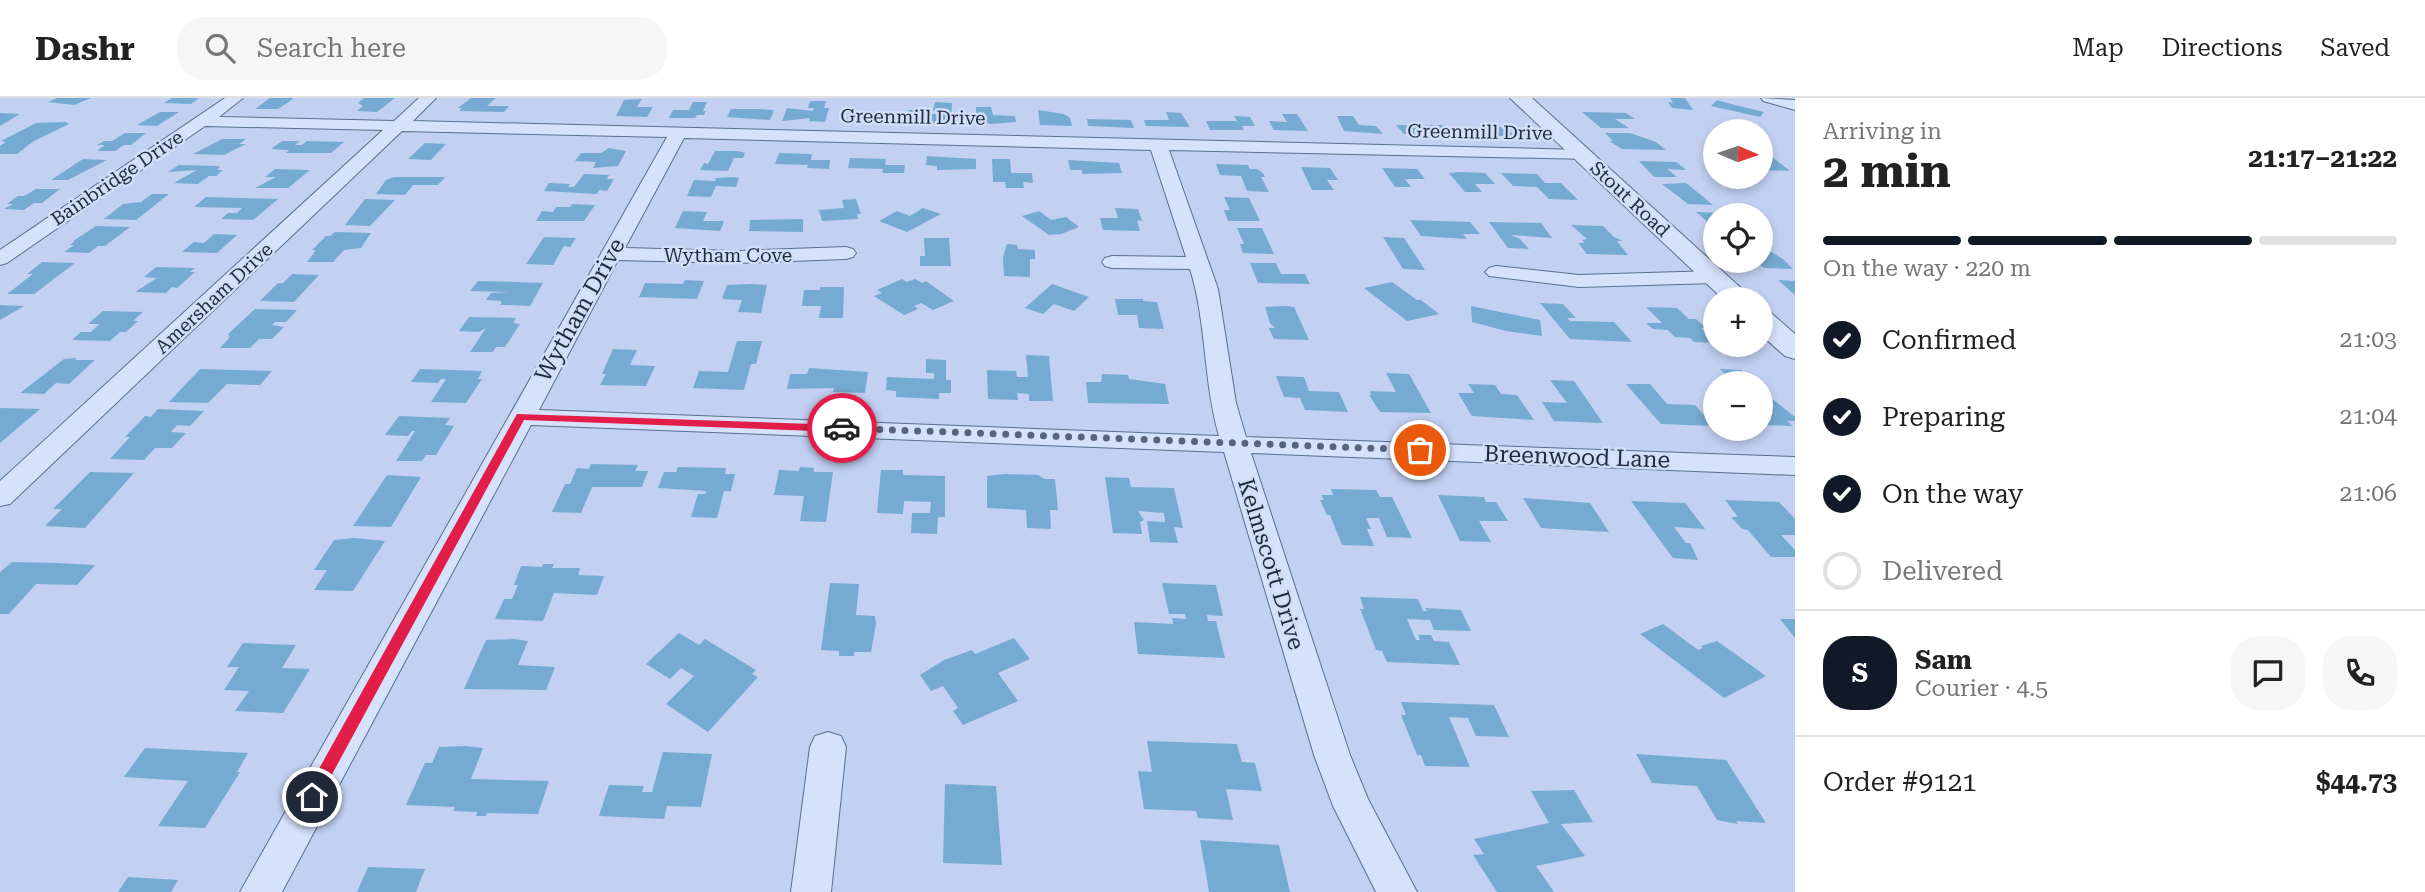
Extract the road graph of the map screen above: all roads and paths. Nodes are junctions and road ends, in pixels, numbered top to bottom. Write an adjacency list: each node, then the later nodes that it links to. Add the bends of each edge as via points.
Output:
1 (234, 98): 6 (street, Bainbridge Drive)
2 (428, 98): 7 (street, Amersham Drive)
3 (1520, 98): 10 (street, Stout Road)
4 (1769, 98): 5 (street)
5 (1795, 105)
6 (201, 121): 7 (street, Greenmill Drive); 13 (street, Bainbridge Drive)
7 (398, 126): 8 (street, Greenmill Drive); 24 (street, Amersham Drive)
8 (678, 132): 9 (street, Greenmill Drive); 12 (street, Wytham Drive)
9 (1158, 144): 10 (street, Greenmill Drive); 15 (street, Kelmscott Drive)
10 (1583, 155): 17 (street, Stout Road)
11 (846, 253): 12 (street, Wytham Cove, via 737,257)
12 (611, 254): 21 (street, Wytham Drive)
13 (0, 259)
14 (1112, 262): 15 (street)
15 (1199, 263): 22 (street, Kelmscott Drive, via 1214,313 1221,393)
16 (1496, 272): 17 (street, via 1579,281)
17 (1715, 277): 18 (street, Stout Road)
18 (1726, 287)
19 (1773, 330): 20 (street)
20 (1795, 350)
21 (520, 417): 22 (street, Breenwood Lane); 26 (street, Wytham Drive)
22 (1233, 443): 23 (street, Breenwood Lane); 28 (street, Kelmscott Drive, via 1332,755 1352,806)
23 (1795, 466)
24 (0, 498)
25 (828, 747): 27 (street)
26 (260, 892)
27 (811, 892)
28 (1397, 892)

